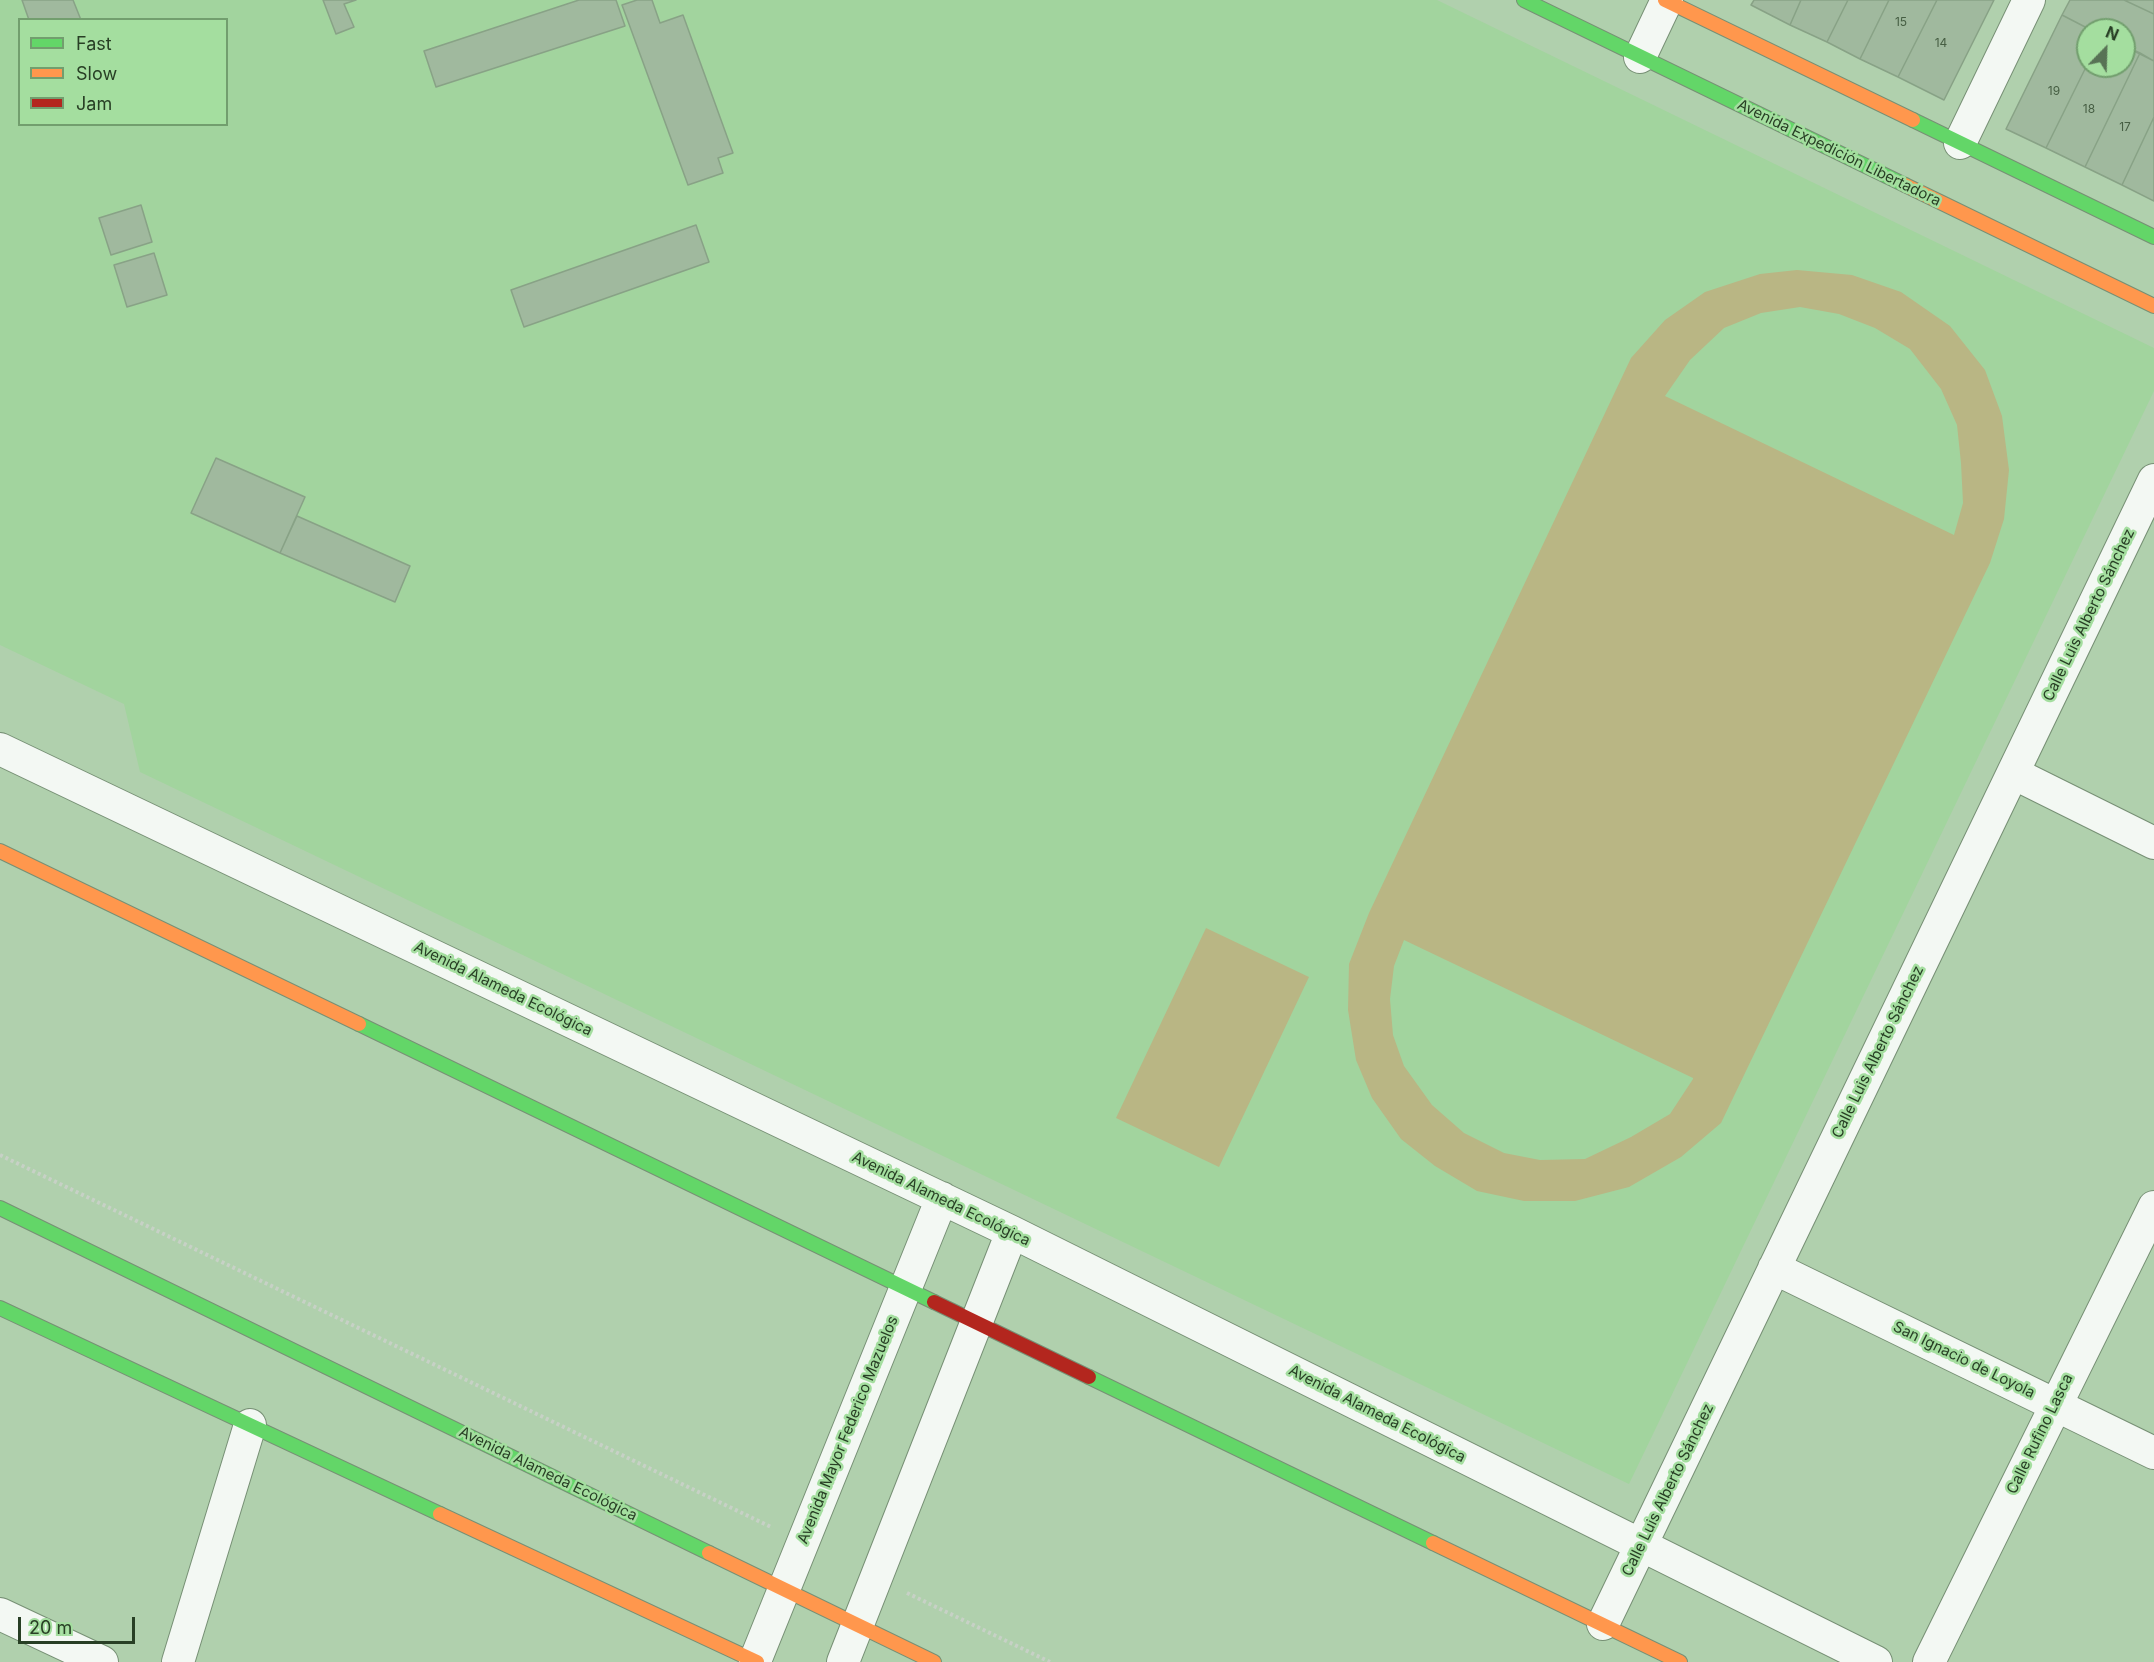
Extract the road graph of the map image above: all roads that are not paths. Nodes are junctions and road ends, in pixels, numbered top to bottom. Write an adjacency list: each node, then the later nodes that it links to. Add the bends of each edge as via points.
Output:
1 (1524, 0): 4 (main road, Avenida Expedición Libertadora)
2 (1666, 0): 4 (street); 5 (main road)
3 (2029, 0): 5 (street)
4 (1640, 57): 7 (main road, Avenida Expedición Libertadora)
5 (1960, 144): 6 (main road)
6 (2154, 237)
7 (2154, 306)
8 (2154, 480): 10 (street, Calle Luis Alberto Sánchez)
9 (0, 748): 13 (street, Avenida Alameda Ecológica)
10 (2013, 773): 11 (street); 17 (street, Calle Luis Alberto Sánchez)
11 (2154, 843)
12 (0, 851): 18 (main road)
13 (942, 1198): 16 (street, Avenida Alameda Ecológica); 18 (street, Avenida Mayor Federico Mazuelos)
14 (2154, 1207): 21 (street, Calle Rufino Lasca)
15 (0, 1208): 25 (main road, Avenida Alameda Ecológica)
16 (1012, 1232): 20 (street); 24 (street, Avenida Alameda Ecológica)
17 (1774, 1268): 21 (street, San Ignacio de Loyola); 24 (street, Calle Luis Alberto Sánchez)
18 (906, 1287): 20 (main road); 25 (street, Avenida Mayor Federico Mazuelos)
19 (0, 1308): 22 (main road)
20 (977, 1322): 27 (main road); 28 (street)
21 (2055, 1404): 23 (street, San Ignacio de Loyola); 36 (street, Calle Rufino Lasca)
22 (250, 1425): 30 (street); 31 (main road)
23 (2154, 1453)
24 (1641, 1546): 27 (street, Calle Luis Alberto Sánchez); 35 (street, Avenida Alameda Ecológica)
25 (784, 1589): 28 (main road, Avenida Alameda Ecológica); 31 (street, Avenida Mayor Federico Mazuelos)
26 (0, 1614): 29 (street)
27 (1603, 1624): 34 (main road)
28 (858, 1625): 32 (street); 33 (main road, Avenida Alameda Ecológica)
29 (102, 1662)
30 (178, 1662)
31 (756, 1662)
32 (843, 1662)
33 (934, 1662)
34 (1680, 1662)
35 (1876, 1662)
36 (1929, 1662)

